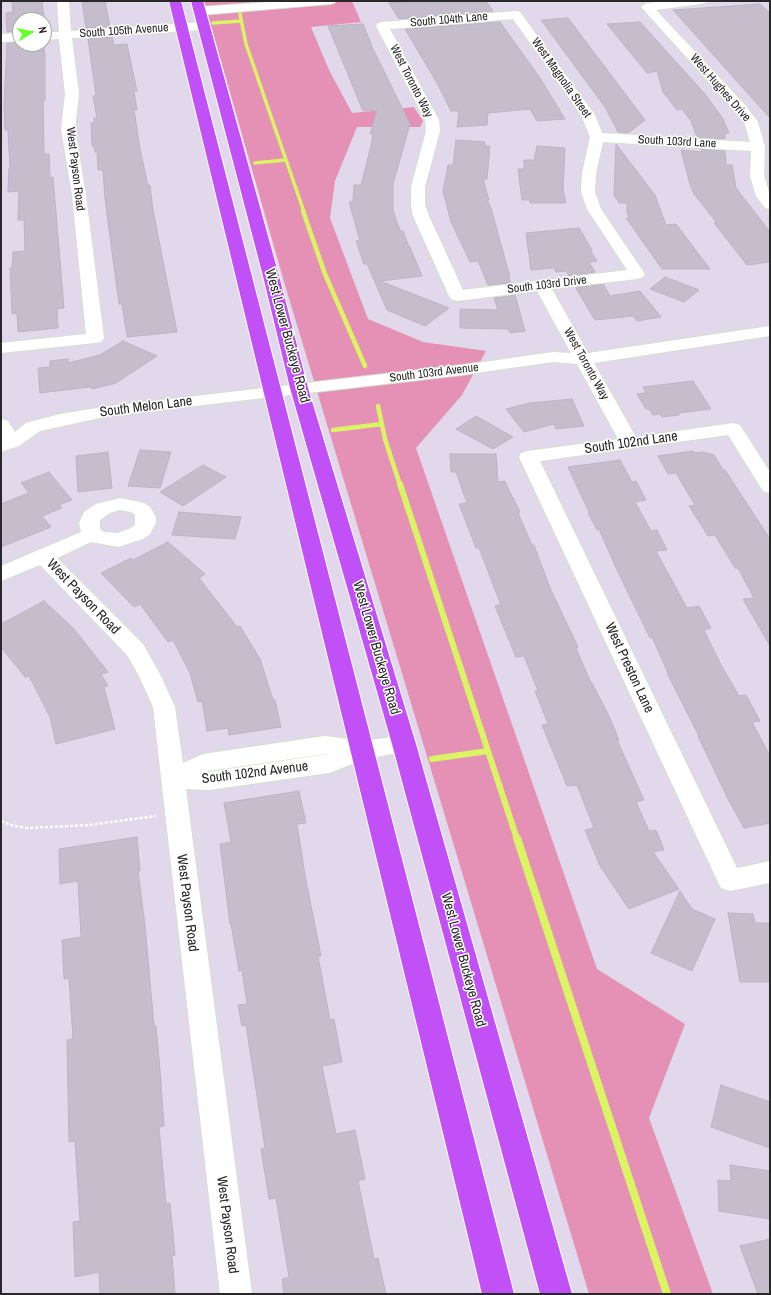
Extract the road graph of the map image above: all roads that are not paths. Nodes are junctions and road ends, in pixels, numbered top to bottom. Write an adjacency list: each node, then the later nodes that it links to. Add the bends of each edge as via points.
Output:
1 (63, 1): 10 (street, West Payson Road)
2 (175, 1): 9 (main road, West Lower Buckeye Road)
3 (330, 1): 5 (street)
4 (701, 1): 15 (street, West Hughes Drive, via 647,6 741,109 751,122)
5 (199, 6): 7 (main road, West Lower Buckeye Road)
6 (516, 15): 8 (street, South 104th Lane); 14 (street, West Magnolia Street, via 588,115)
7 (204, 26): 9 (street, South 105th Avenue); 22 (main road, West Lower Buckeye Road, via 271,276)
8 (382, 26): 18 (street, West Toronto Way, via 432,120 433,131 418,187 418,205)
9 (182, 27): 10 (street, South 105th Avenue); 22 (main road, West Lower Buckeye Road)
10 (65, 34): 11 (street, South 105th Avenue); 20 (street, West Payson Road, via 72,94 68,128 79,195 95,338)
11 (52, 35)
12 (12, 37): 13 (street)
13 (1, 38)
14 (597, 137): 15 (street, South 103rd Lane); 17 (street, South 103rd Drive, via 589,173 588,192 594,209 637,274)
15 (758, 147): 16 (street, West Hughes Drive, via 757,176 763,196)
16 (770, 205)
17 (542, 286): 18 (street, South 103rd Drive); 21 (street, West Toronto Way)
18 (457, 296)
19 (770, 331): 21 (street, South 103rd Avenue)
20 (1, 348)
21 (583, 359): 22 (street, South 103rd Avenue, via 560,368 492,380); 24 (street, West Toronto Way)
22 (288, 396): 25 (street, South Melon Lane, via 128,421); 31 (main road, West Lower Buckeye Road); 32 (main road, West Lower Buckeye Road)
23 (1, 425): 25 (street)
24 (630, 443): 26 (street, South 102nd Lane); 27 (street, South 102nd Lane, via 733,429)
25 (7, 444)
26 (528, 456): 34 (street, West Preston Lane, via 730,880)
27 (770, 487)
28 (93, 534): 29 (street)
29 (42, 555): 30 (street); 33 (street, West Payson Road, via 135,650 164,707)
30 (1, 574)
31 (404, 744): 32 (street, South 102nd Avenue); 37 (main road, West Lower Buckeye Road)
32 (363, 750): 33 (street, South 102nd Avenue, via 329,764 209,781); 36 (main road, West Lower Buckeye Road)
33 (172, 779): 35 (street, West Payson Road)
34 (770, 872)
35 (236, 1294)
36 (498, 1294)
37 (556, 1294)

